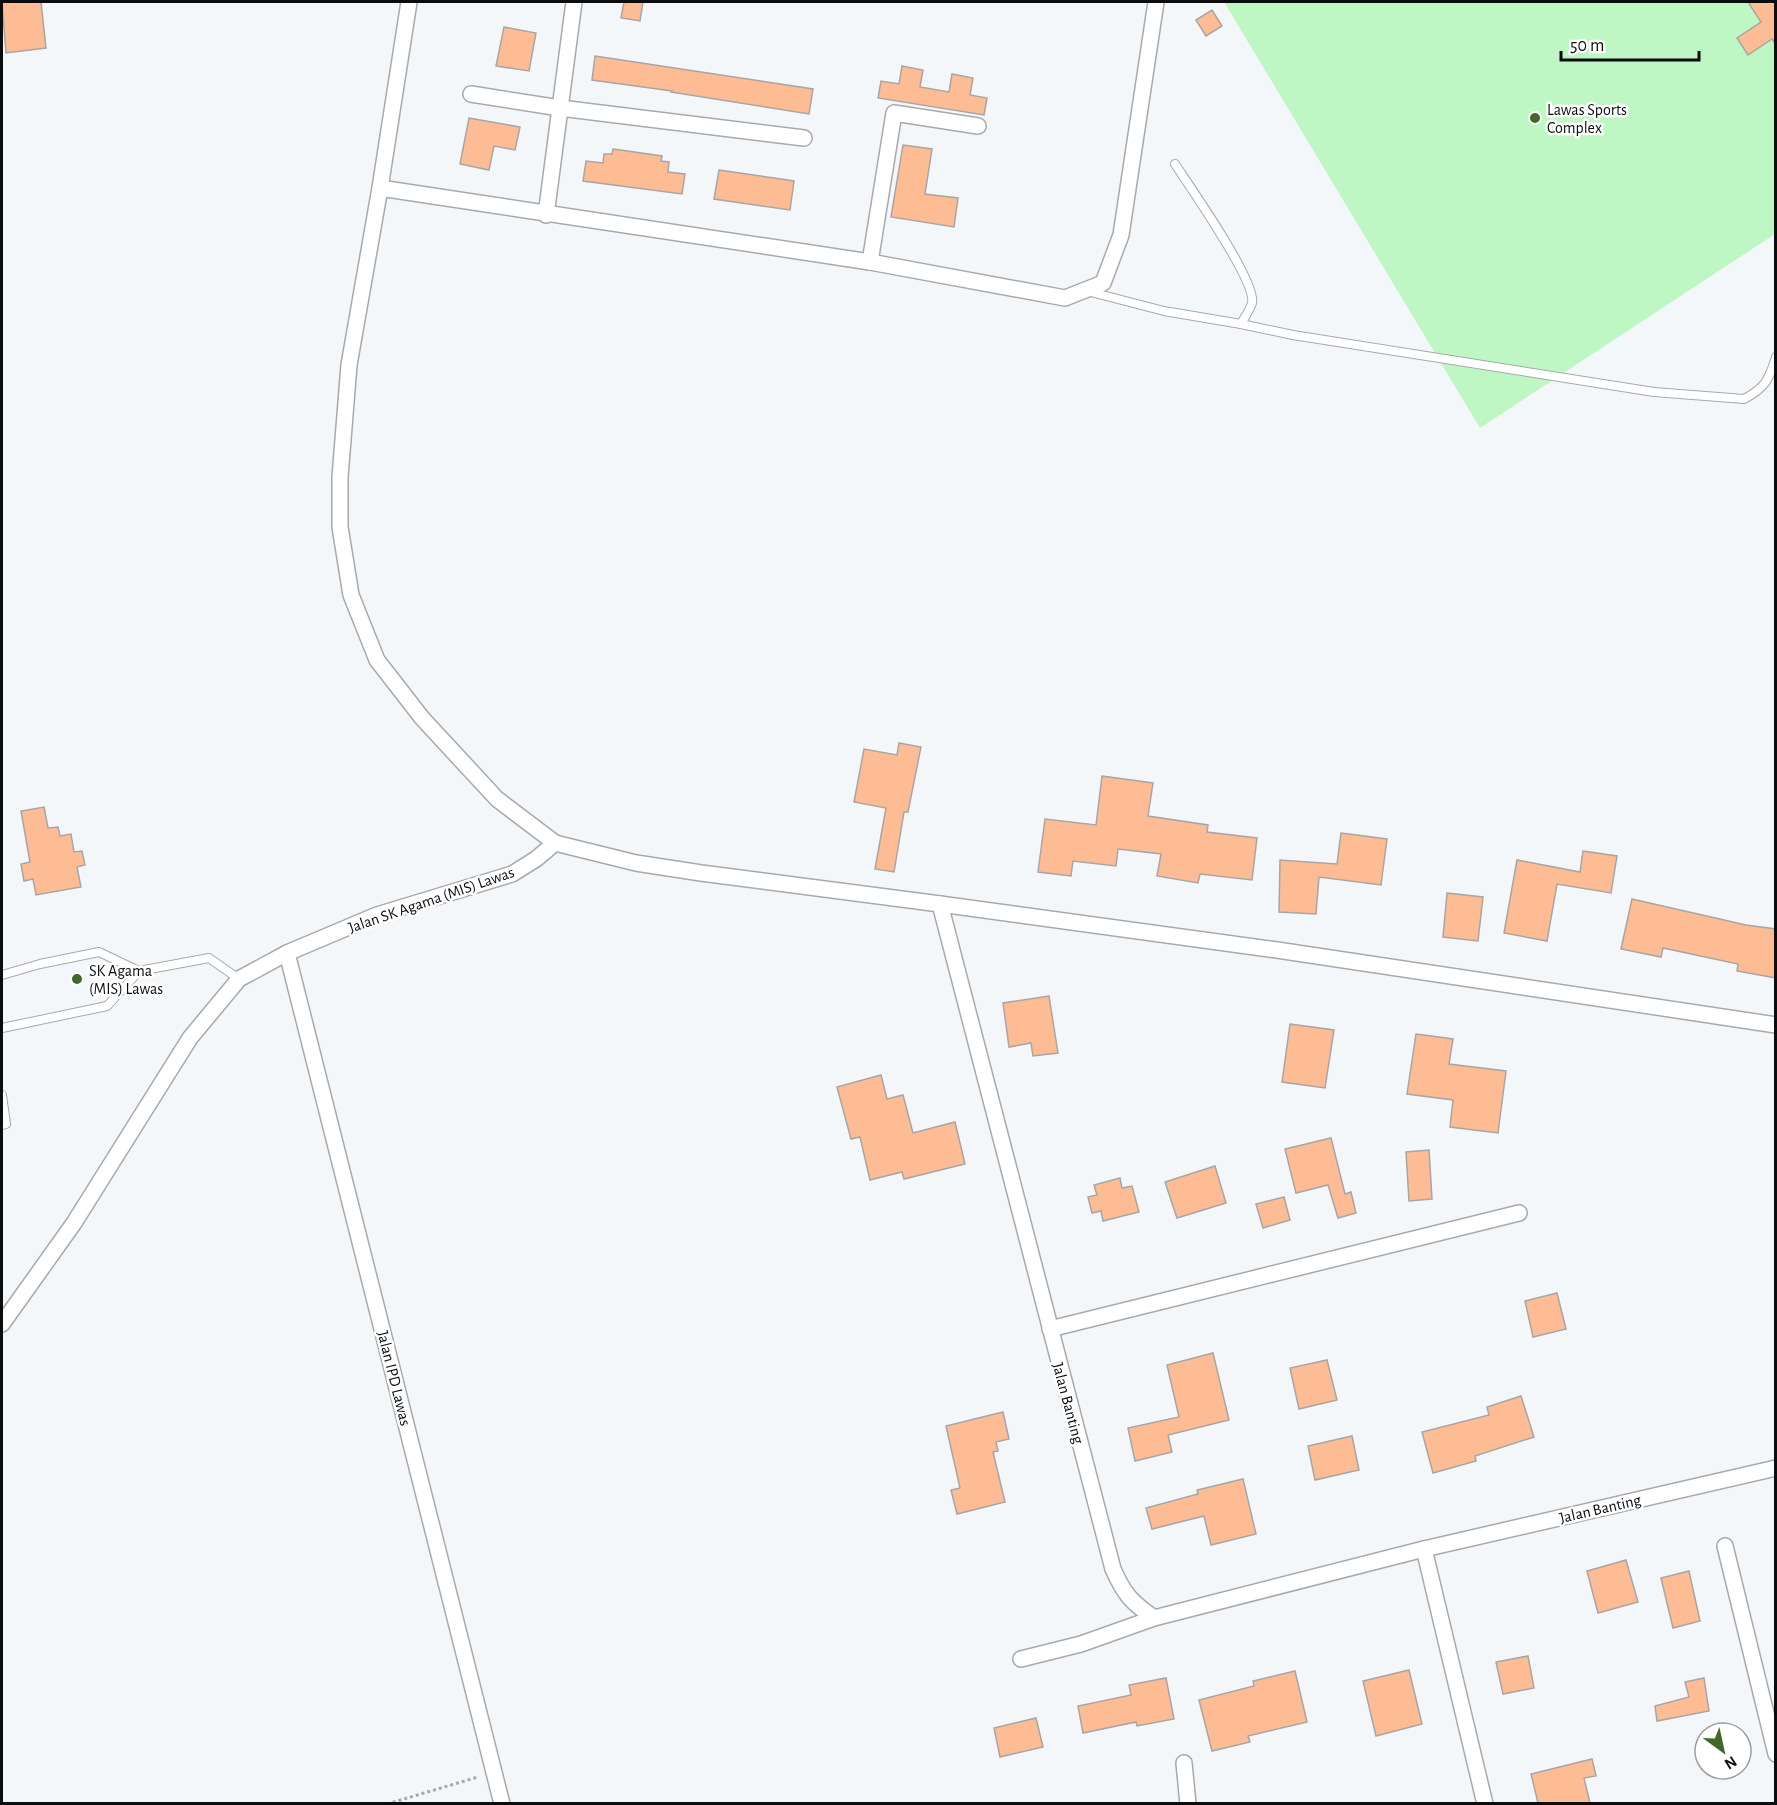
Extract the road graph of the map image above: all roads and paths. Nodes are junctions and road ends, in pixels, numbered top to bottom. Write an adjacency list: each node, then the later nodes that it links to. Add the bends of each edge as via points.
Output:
1 (409, 2): 9 (street)
2 (574, 2): 5 (street)
3 (1156, 2): 12 (street, via 1120,235 1102,283)
4 (471, 94): 5 (street)
5 (560, 108): 7 (street); 10 (street)
6 (978, 126): 11 (street, via 894,112)
7 (804, 138)
8 (1175, 164): 13 (lane, via 1236,259 1251,291 1252,303)
9 (380, 188): 10 (street); 15 (street, via 349,365 340,477 340,527 351,595 377,660 422,718 497,800)
10 (546, 214): 11 (street)
11 (870, 262): 12 (street, via 1065,298)
12 (1085, 290): 13 (lane, via 1164,311)
13 (1240, 324): 14 (lane, via 1643,391 1744,399 1766,384)
14 (1776, 357)
15 (555, 843): 16 (street, via 690,872); 17 (street, Jalan SK Agama (MIS) Lawas, via 512,874 377,915)
16 (940, 904): 21 (street); 27 (street, Jalan Banting)
17 (287, 952): 20 (street, Jalan SK Agama (MIS) Lawas); 35 (street, Jalan IPD Lawas)
18 (139, 971): 19 (lane, via 99,952); 20 (lane, via 209,958); 22 (lane, via 107,1006)
19 (2, 975)
20 (239, 979): 26 (street, via 190,1038 74,1222)
21 (1776, 1025)
22 (2, 1028)
23 (2, 1095): 24 (lane, via 6,1124)
24 (2, 1125)
25 (1519, 1213): 27 (street)
26 (2, 1324)
27 (1050, 1329): 31 (street, Jalan Banting, via 1113,1569 1126,1596)
28 (1776, 1468): 30 (street, Jalan Banting)
29 (1725, 1546): 33 (street)
30 (1424, 1549): 31 (street, Jalan Banting); 39 (street)
31 (1154, 1618): 32 (street, via 1082,1644)
32 (1021, 1659)
33 (1776, 1754)
34 (1184, 1763): 38 (street)
35 (494, 1772): 36 (path); 37 (street, Jalan IPD Lawas)
36 (387, 1803)
37 (502, 1803)
38 (1188, 1803)
39 (1485, 1803)

